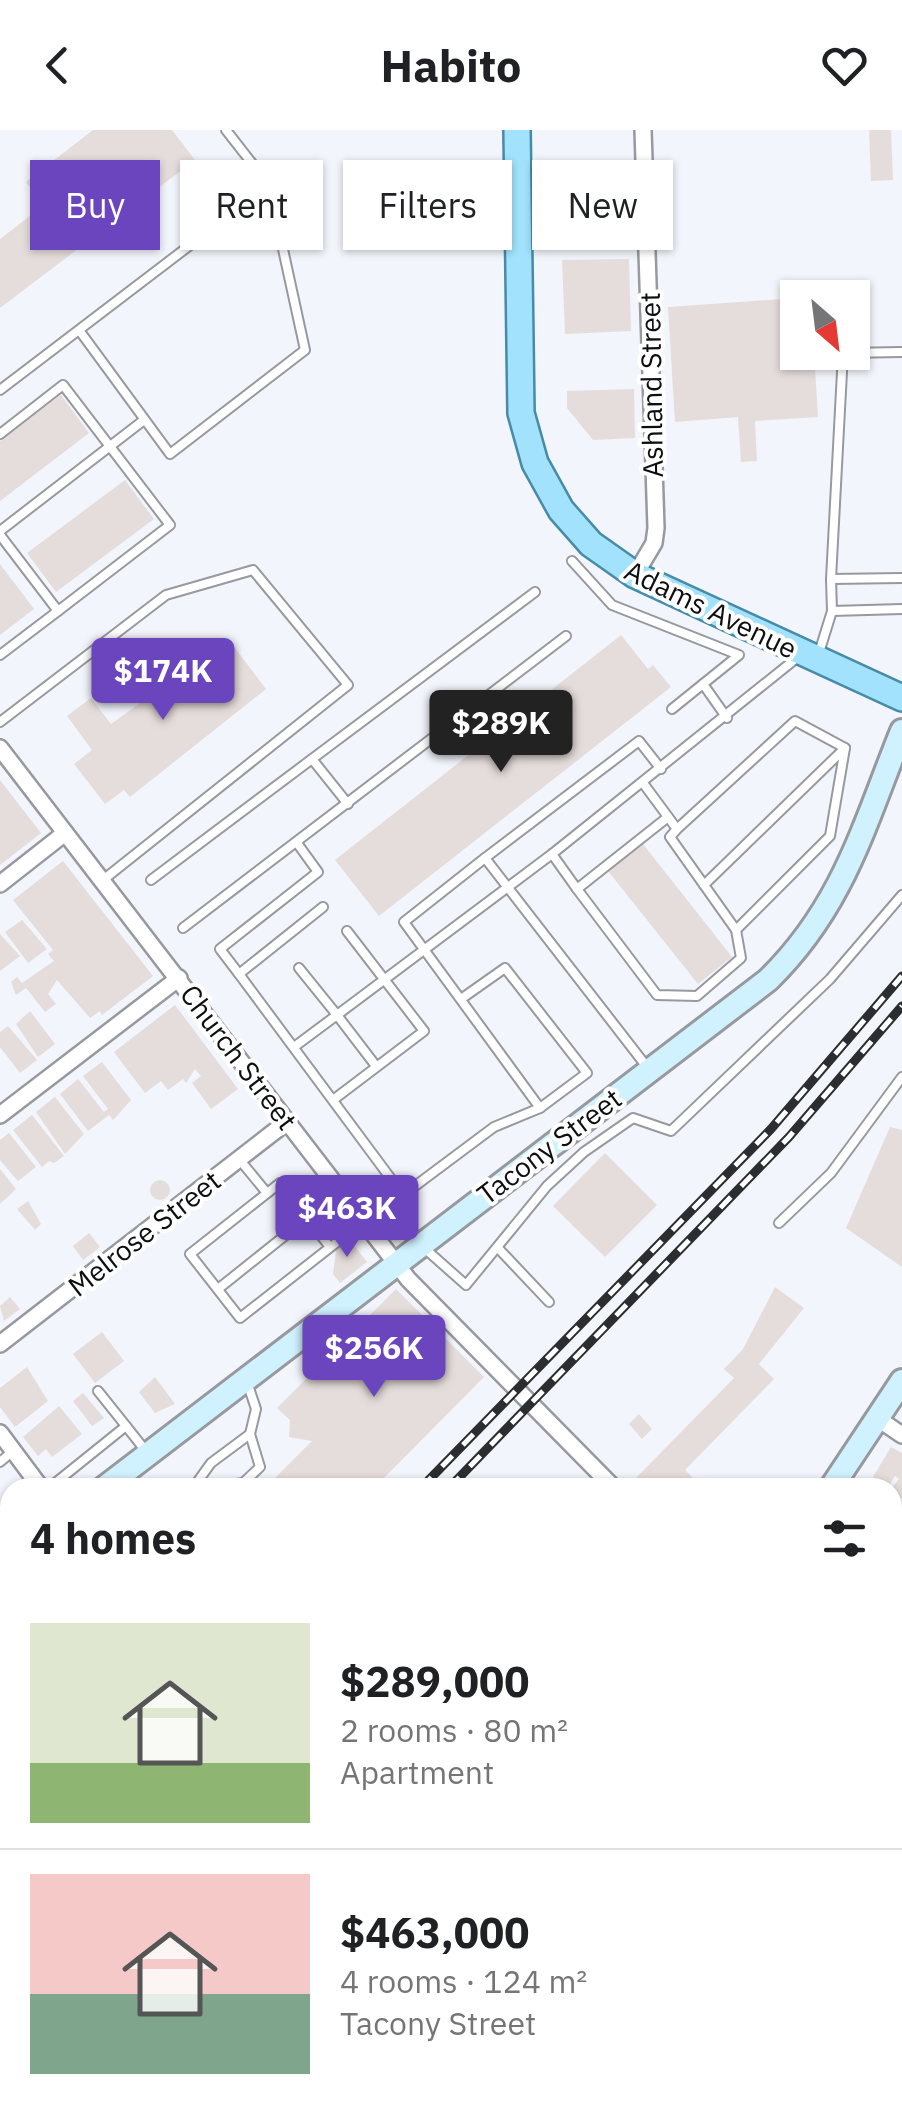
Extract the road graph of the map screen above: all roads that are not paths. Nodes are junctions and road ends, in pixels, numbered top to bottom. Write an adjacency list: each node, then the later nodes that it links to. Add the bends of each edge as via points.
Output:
1 (226, 130): 4 (lane)
2 (517, 130): 15 (main road, Adams Avenue, via 523,429 567,518)
3 (643, 130): 15 (street, Ashland Street, via 656,528)
4 (249, 160)
5 (184, 250): 7 (lane)
6 (283, 250): 10 (lane, via 305,350 170,454)
7 (79, 330): 9 (lane); 10 (lane)
8 (902, 352): 17 (lane, via 843,353)
9 (0, 390)
10 (144, 420): 12 (lane)
11 (0, 434): 12 (lane, via 64,385)
12 (110, 446): 13 (lane); 20 (lane, via 170,525)
13 (0, 533): 20 (lane)
14 (572, 562): 25 (lane, via 612,605 739,654)
15 (635, 575): 24 (main road, Adams Avenue)
16 (902, 578): 17 (lane)
17 (831, 579): 21 (lane)
18 (535, 592): 33 (lane)
19 (902, 610): 21 (lane)
20 (58, 611): 23 (lane)
21 (832, 611): 24 (lane)
22 (566, 636): 36 (lane)
23 (0, 655)
24 (809, 657): 26 (main road, Adams Avenue); 28 (lane)
25 (703, 684): 27 (lane); 28 (lane)
26 (902, 698)
27 (672, 709)
28 (727, 718): 34 (lane)
29 (0, 722): 43 (lane, via 166,595 254,570 348,685)
30 (902, 731): 63 (main road, Tacony Street, via 860,843 809,938 746,999)
31 (0, 748): 39 (street, Church Street)
32 (845, 748): 38 (lane, via 796,721); 46 (lane); 52 (lane, via 830,836)
33 (312, 759): 36 (lane); 44 (lane)
34 (660, 770): 35 (lane); 42 (lane, via 639,741)
35 (643, 783): 37 (lane); 41 (lane)
36 (348, 804): 40 (lane)
37 (668, 817): 38 (lane); 48 (lane)
38 (677, 829): 46 (lane, via 670,836)
39 (66, 833): 43 (street, Church Street); 45 (street)
40 (297, 843): 51 (lane); 56 (lane, via 318,872 220,949)
41 (552, 854): 47 (lane); 48 (lane)
42 (485, 858): 47 (lane); 54 (lane, via 404,922)
43 (103, 880): 57 (street, Church Street)
44 (151, 880)
45 (0, 884)
46 (704, 885): 52 (lane)
47 (508, 888): 54 (lane); 63 (lane)
48 (577, 889): 52 (lane, via 657,994 697,996 740,958)
49 (902, 895): 76 (lane, via 830,979 671,1131 633,1118 547,1186)
50 (323, 907): 56 (lane)
51 (183, 928)
52 (736, 930)
53 (346, 931): 58 (lane)
54 (426, 951): 58 (lane); 59 (lane)
55 (299, 968): 60 (lane)
56 (238, 974): 61 (lane)
57 (179, 978): 67 (street); 68 (street, Church Street)
58 (384, 980): 60 (lane); 62 (lane, via 424,1031)
59 (461, 999): 66 (lane); 66 (lane, via 506,968 586,1073)
60 (336, 1015): 61 (lane); 62 (lane)
61 (294, 1047): 65 (lane)
62 (376, 1066): 65 (lane)
63 (650, 1070): 74 (main road, Tacony Street)
64 (902, 1077): 73 (lane, via 843,1158)
65 (333, 1100): 66 (lane, via 403,1195 494,1127)
66 (540, 1108)
67 (0, 1115)
68 (288, 1121): 69 (street, Melrose Street); 72 (street, Church Street)
69 (238, 1159): 70 (lane); 80 (street, Melrose Street)
70 (267, 1194): 71 (lane, via 280,1183); 78 (lane, via 190,1254)
71 (307, 1218): 75 (lane); 78 (lane)
72 (364, 1220): 75 (lane); 77 (street, Church Street)
73 (779, 1223)
74 (419, 1243): 76 (lane, via 466,1285); 77 (main road, Tacony Street)
75 (330, 1247): 78 (lane, via 240,1318)
76 (498, 1248): 79 (lane)
77 (397, 1262): 81 (main road, Tacony Street); 96 (street, Church Street)
78 (218, 1289)
79 (549, 1302)
80 (0, 1344)
81 (246, 1378): 87 (lane, via 256,1409); 89 (main road, Tacony Street)
82 (902, 1381): 84 (main road)
83 (98, 1391): 85 (lane)
84 (877, 1418): 88 (street); 97 (main road)
85 (126, 1426): 89 (lane); 92 (lane)
86 (0, 1433): 90 (street)
87 (250, 1434): 94 (lane); 95 (lane, via 260,1466)
88 (902, 1435)
89 (148, 1454): 93 (main road, Tacony Street)
90 (7, 1456): 91 (street)
91 (30, 1478)
92 (61, 1478)
93 (117, 1478)
94 (200, 1478)
95 (248, 1478)
96 (604, 1478)
97 (838, 1478)

